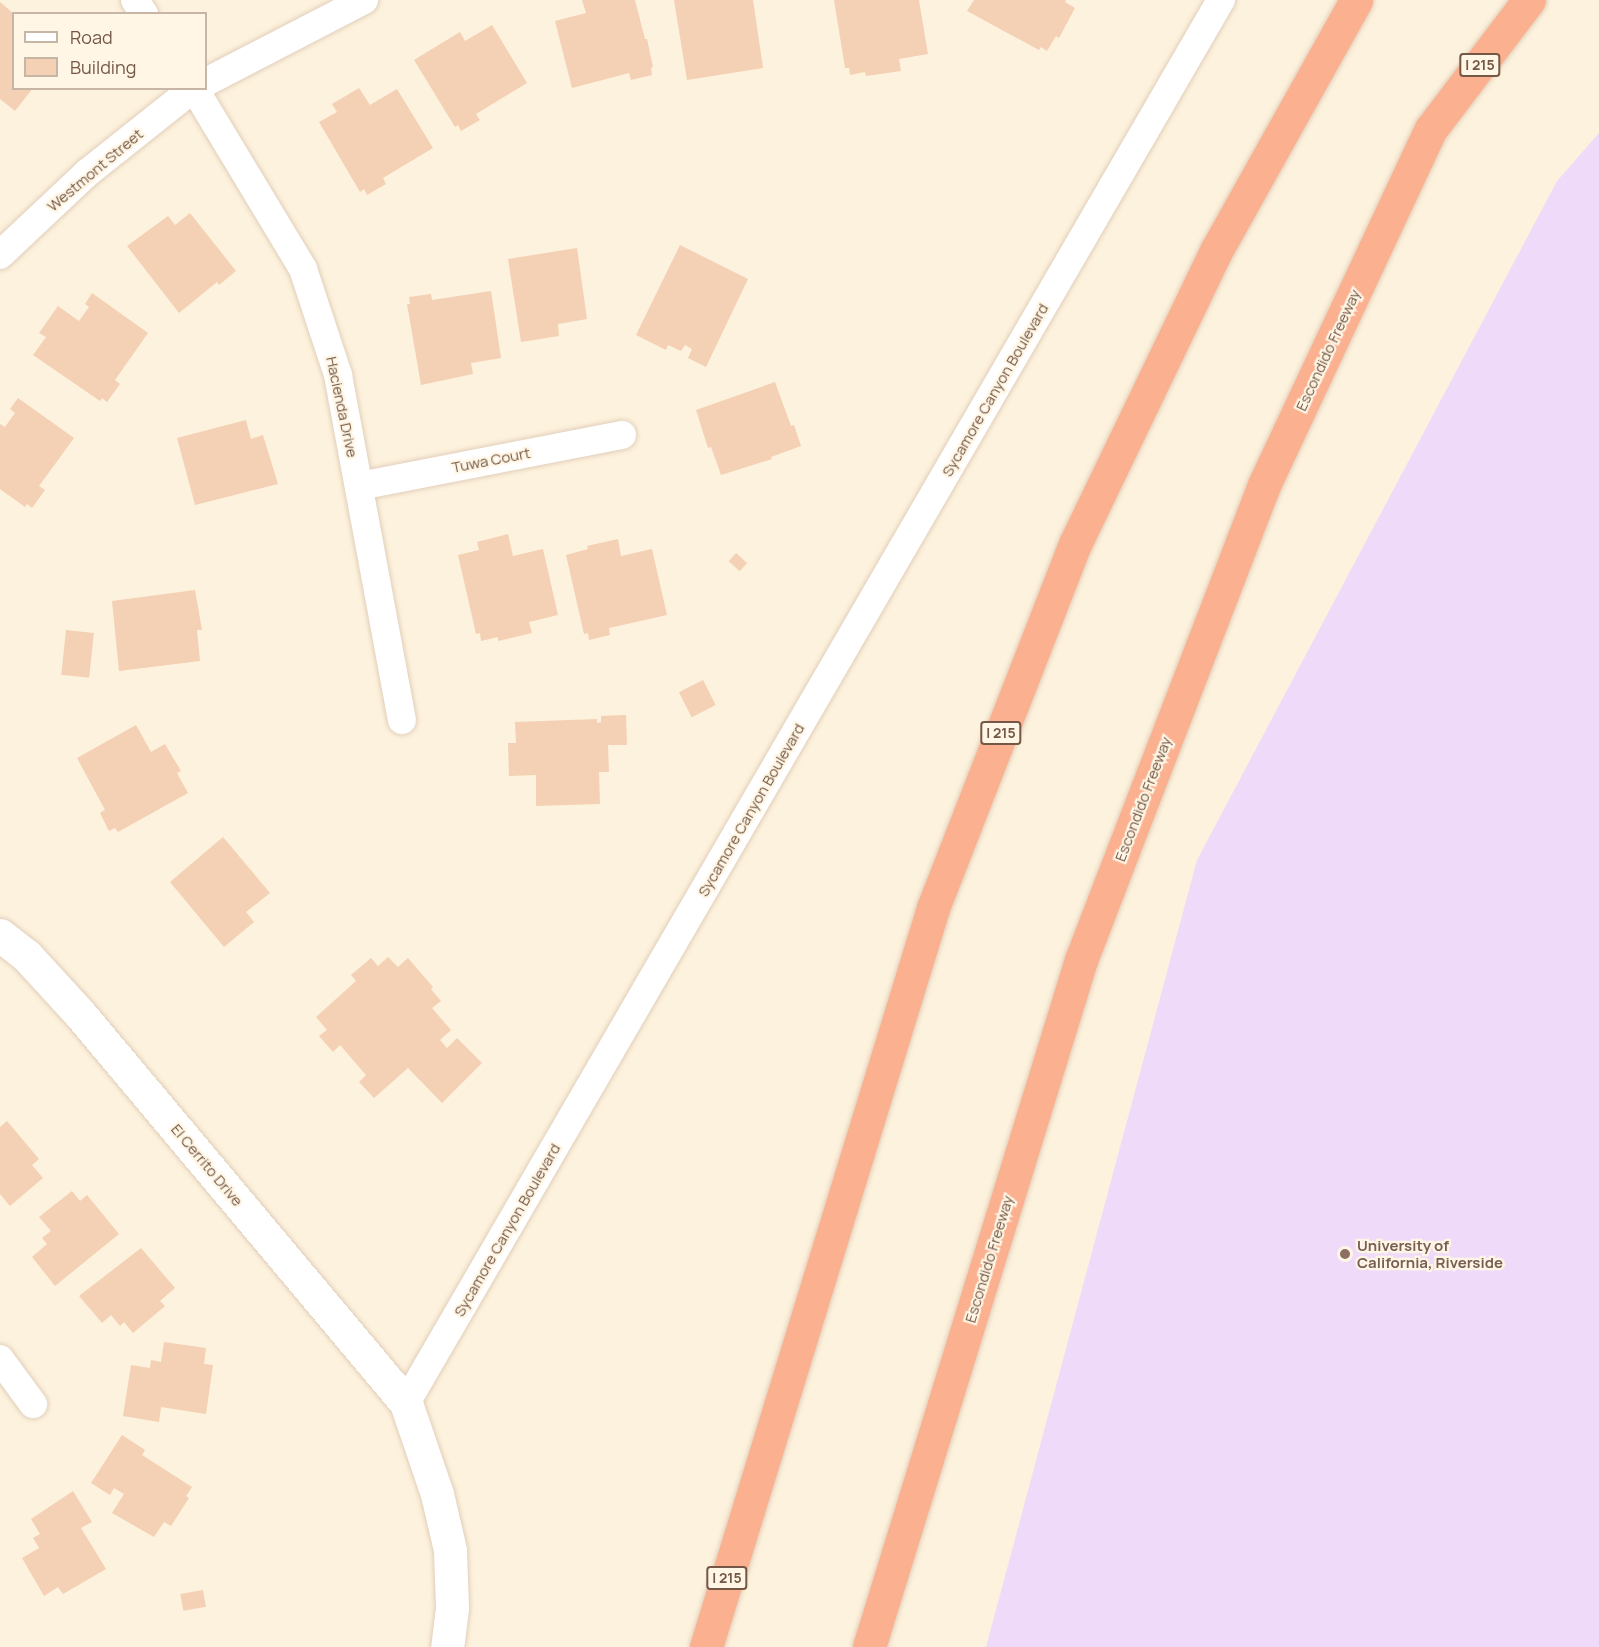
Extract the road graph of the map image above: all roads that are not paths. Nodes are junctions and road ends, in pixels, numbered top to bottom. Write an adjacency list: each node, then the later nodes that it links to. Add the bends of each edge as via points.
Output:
1 (364, 0): 6 (street)
2 (1221, 0): 16 (street, Sycamore Canyon Boulevard)
3 (1356, 0): 19 (highway, I 215, via 1216,251 1075,544 933,908)
4 (1529, 0): 9 (highway, Escondido Freeway / I 215)
5 (1552, 0): 9 (highway)
6 (207, 81)
7 (191, 90): 10 (street, Westmont Street, via 87,173)
8 (195, 90): 12 (street, Hacienda Drive, via 303,269 338,375)
9 (1431, 129): 20 (highway, Escondido Freeway / I 215, via 1264,485 1081,960)
10 (0, 255)
11 (622, 435): 12 (street, Tuwa Court)
12 (359, 486): 13 (street, Hacienda Drive)
13 (402, 720)
14 (0, 935): 16 (street, El Cerrito Drive, via 26,955 80,1014)
15 (0, 1359): 17 (street)
16 (406, 1403): 18 (street, via 437,1494 450,1550 452,1608)
17 (33, 1404)
18 (447, 1647)
19 (706, 1647)
20 (869, 1647)

